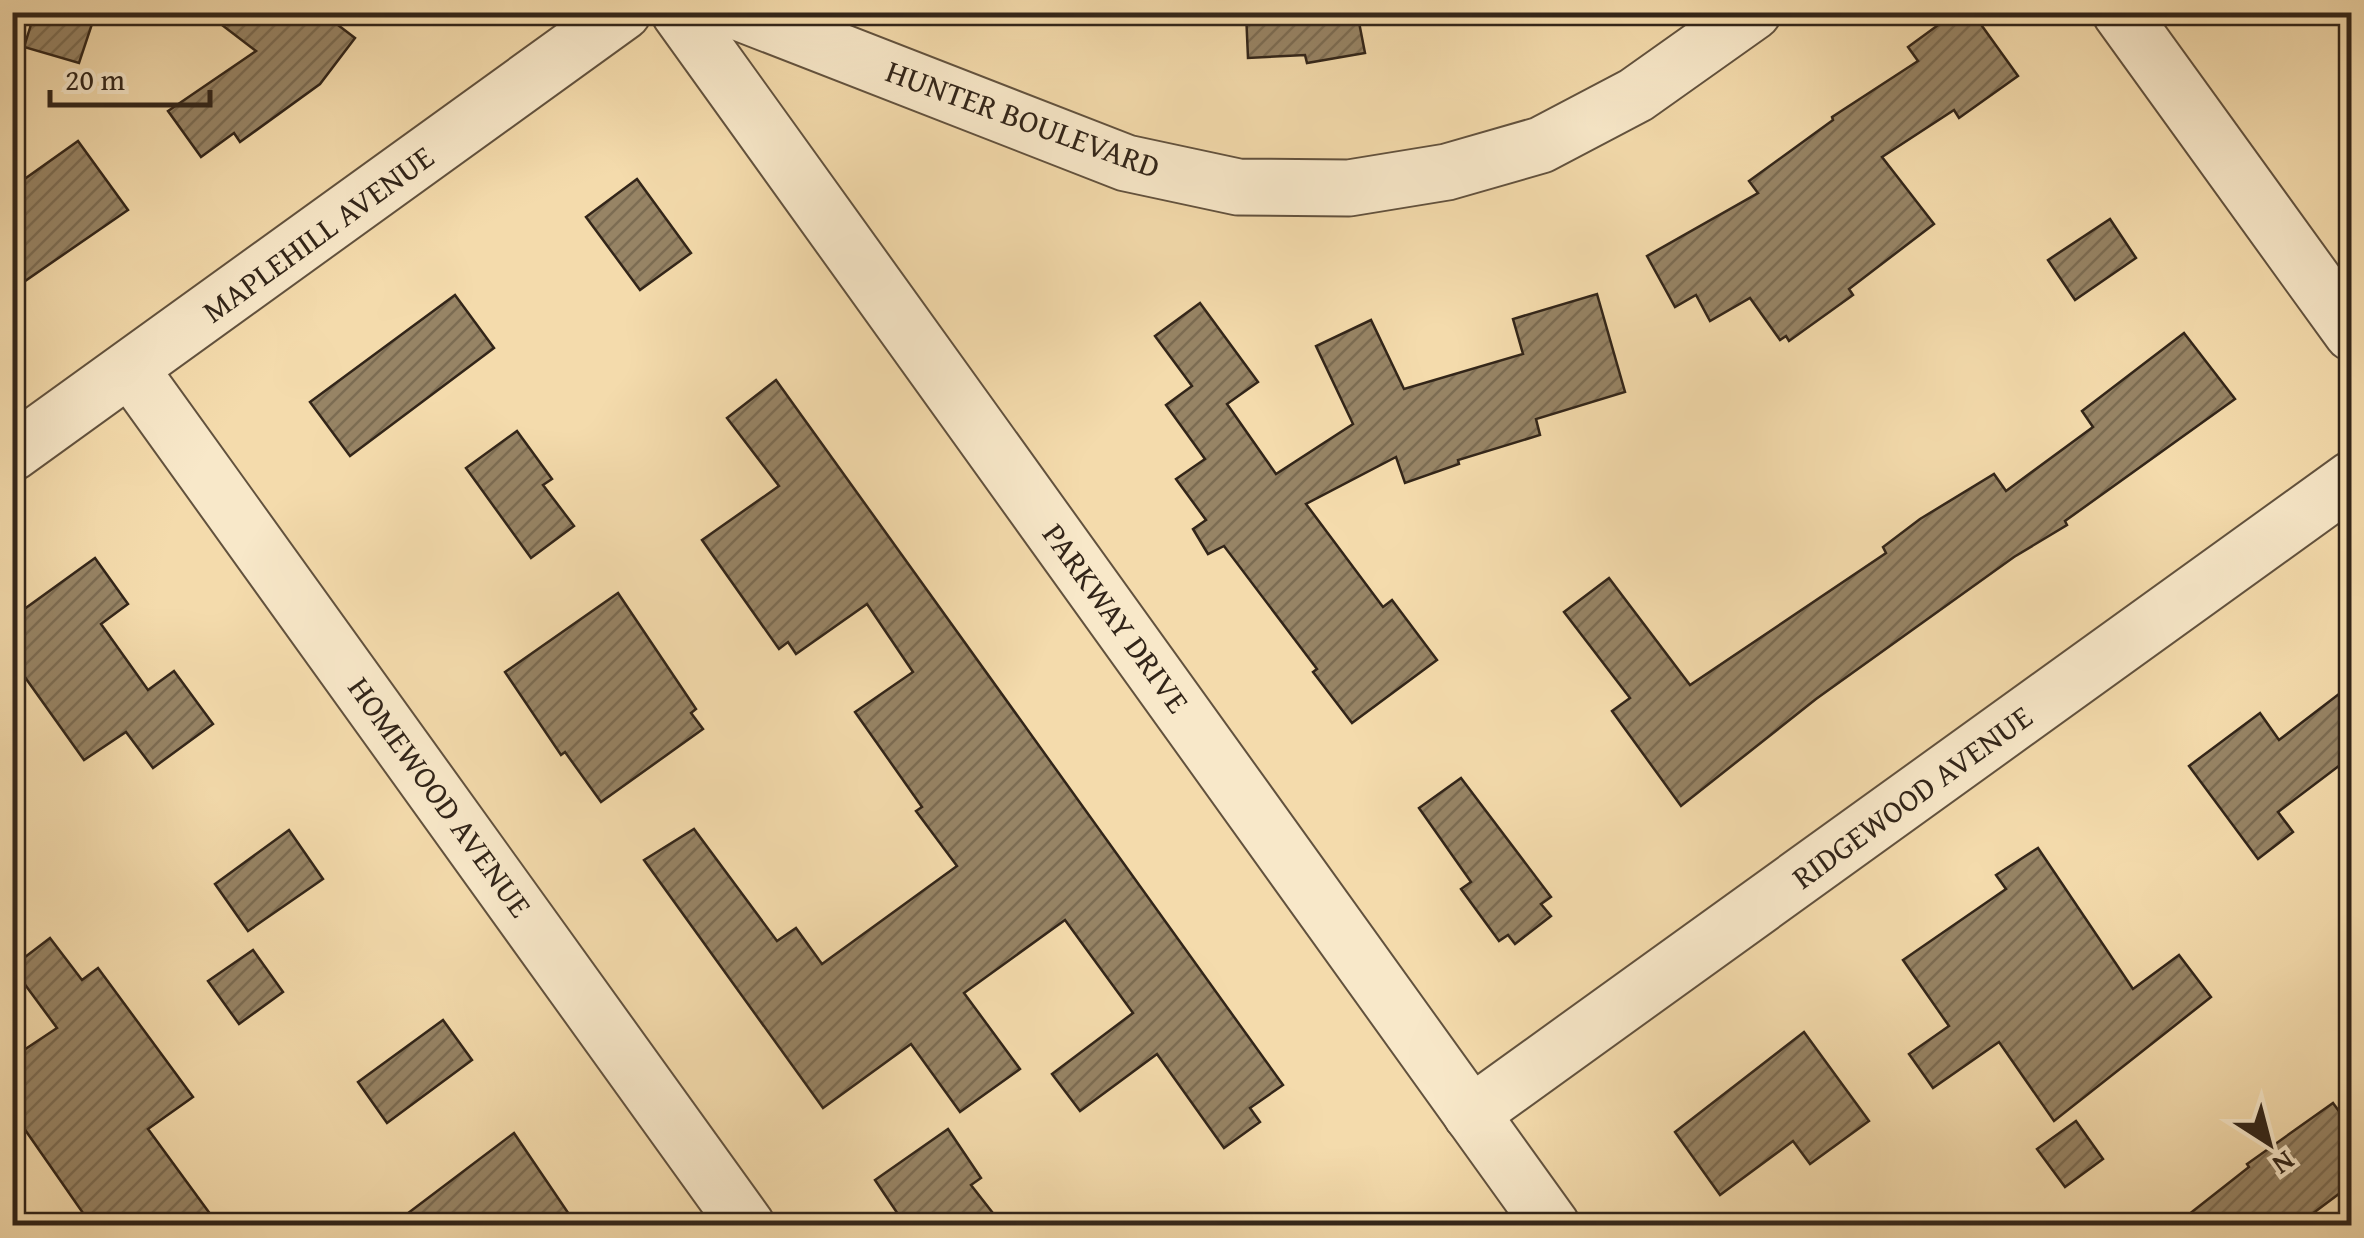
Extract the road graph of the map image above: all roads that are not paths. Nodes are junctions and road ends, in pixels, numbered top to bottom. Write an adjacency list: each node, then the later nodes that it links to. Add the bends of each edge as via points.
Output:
1 (623, 12): 7 (street, MAPLEHILL AVENUE)
2 (679, 12): 10 (street, PARKWAY DRIVE)
3 (738, 12): 4 (street, HUNTER BOULEVARD, via 1126,164 1238,186 1349,188 1447,172 1541,145 1636,96)
4 (1753, 12)
5 (2120, 12): 6 (street)
6 (2352, 333)
7 (131, 370): 8 (street, MAPLEHILL AVENUE); 11 (street, HOMEWOOD AVENUE)
8 (12, 454)
9 (2352, 479): 10 (street, RIDGEWOOD AVENUE)
10 (1471, 1114): 12 (street, PARKWAY DRIVE)
11 (746, 1226)
12 (1552, 1226)

